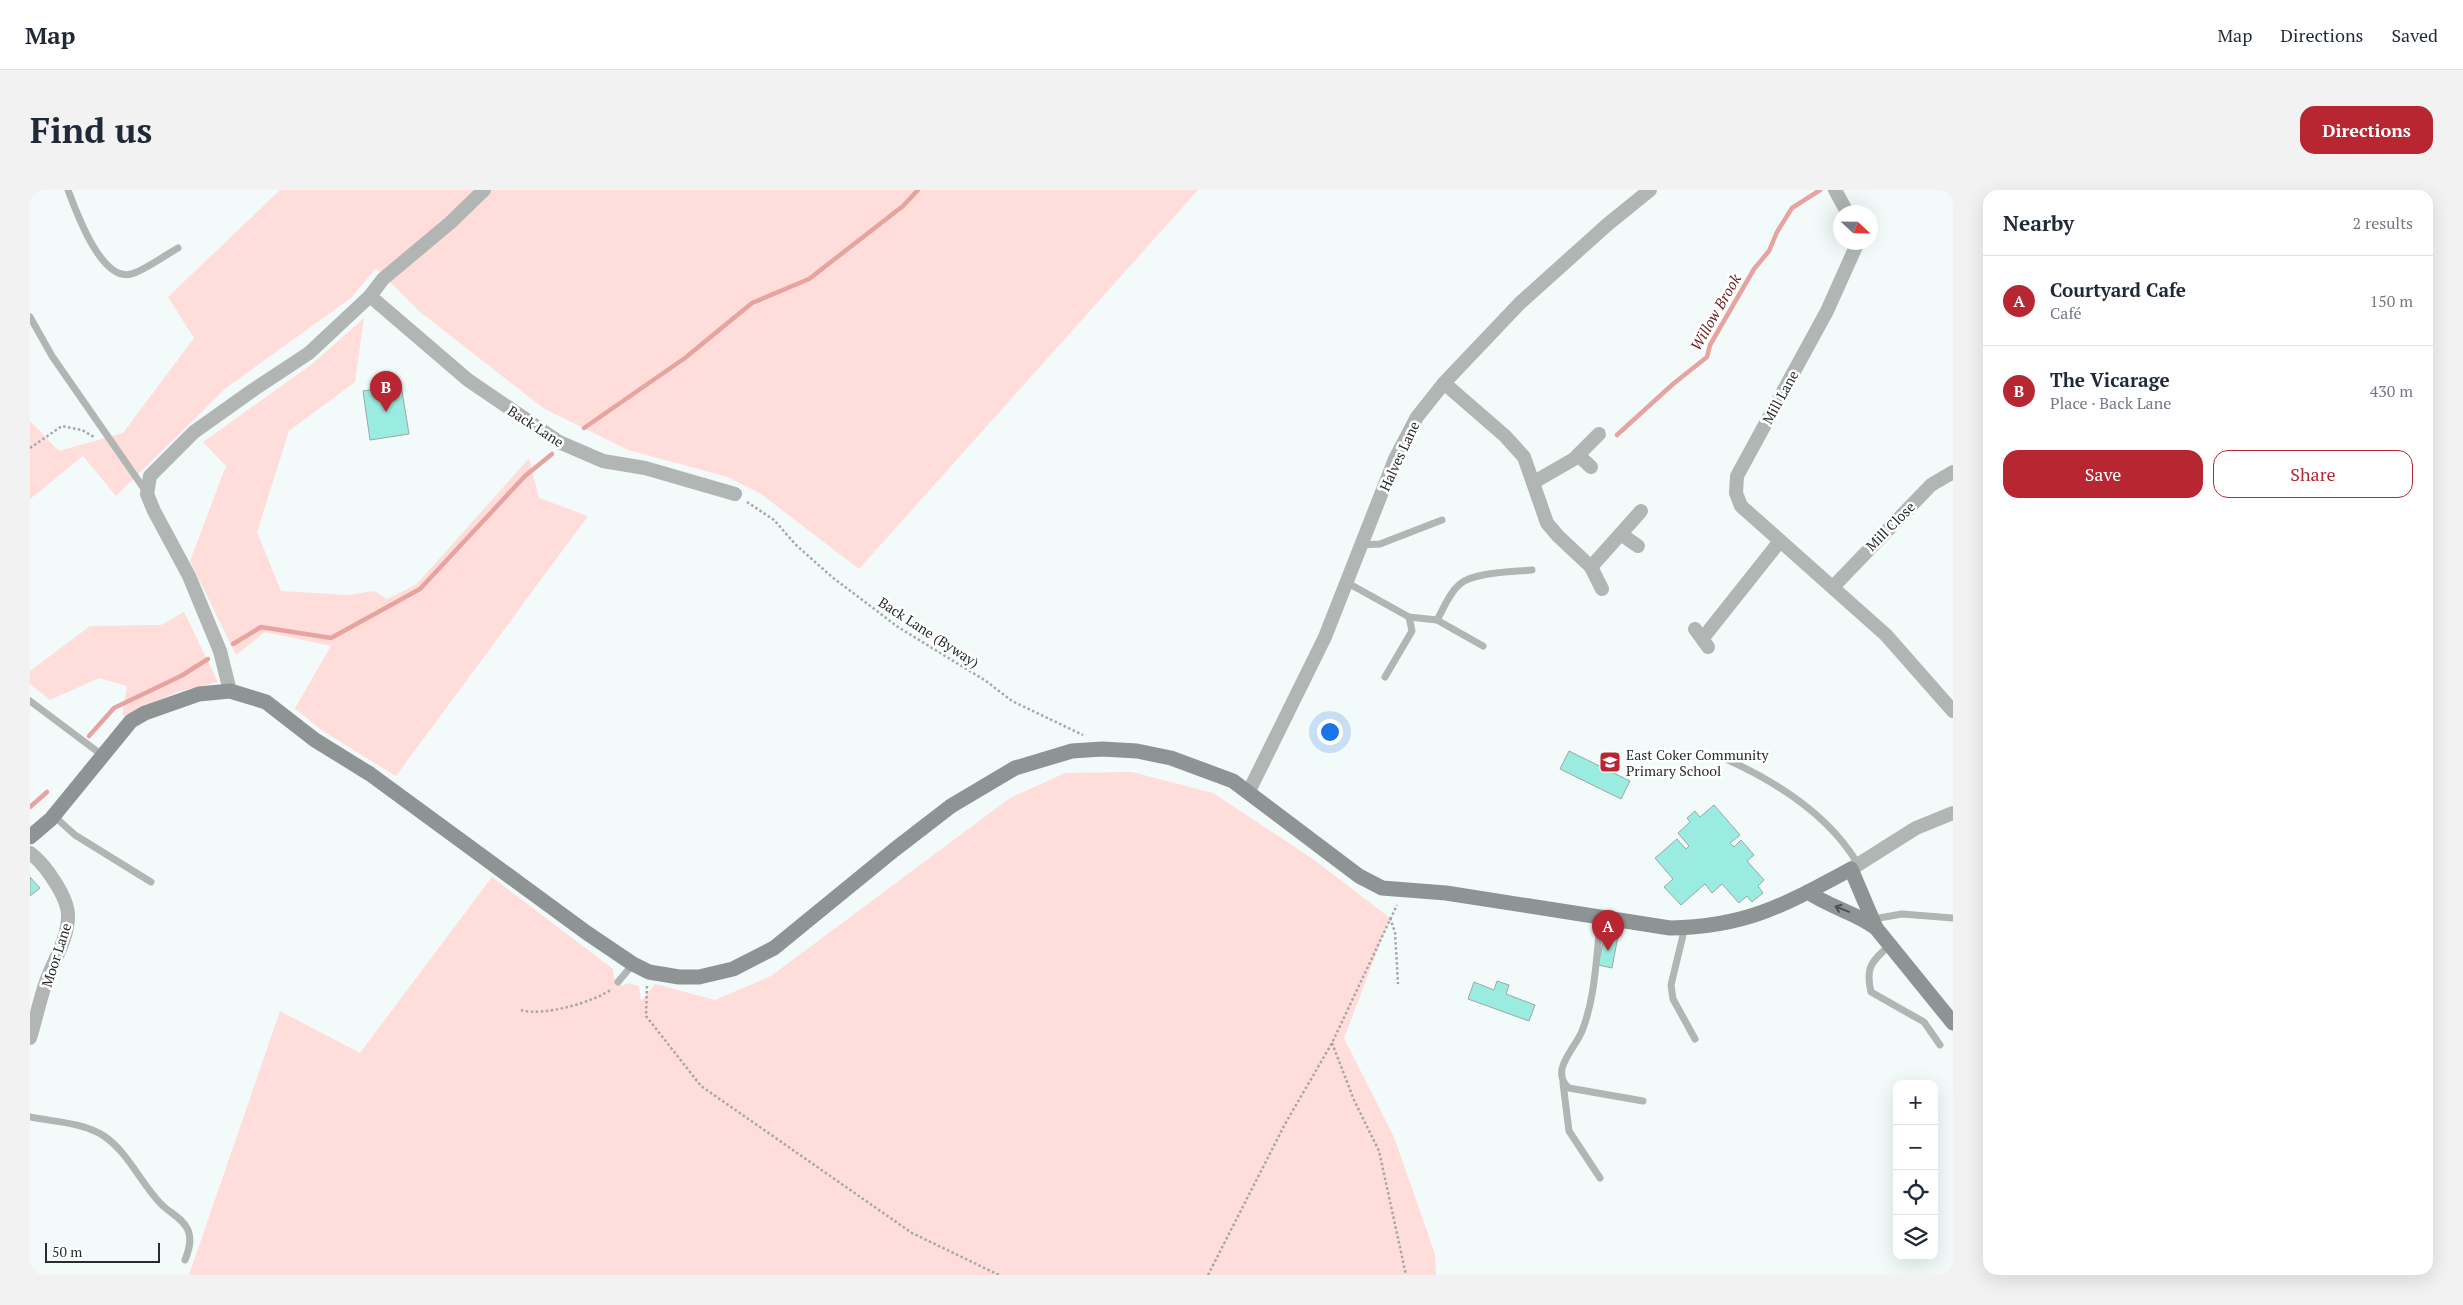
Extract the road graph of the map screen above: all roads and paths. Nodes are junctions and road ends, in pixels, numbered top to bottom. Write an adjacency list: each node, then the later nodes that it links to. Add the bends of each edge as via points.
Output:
1 (68, 190): 6 (lane, via 102,262 117,273 130,275)
2 (484, 190): 8 (street, via 383,279)
3 (1650, 190): 10 (street, Halves Lane, via 1520,304)
4 (1835, 190): 5 (street)
5 (1843, 205)
6 (178, 248)
7 (1855, 250): 23 (street, Mill Lane, via 1828,311 1737,476 1736,493 1741,506)
8 (370, 296): 18 (street, via 309,353 188,437 150,476); 19 (street, Back Lane, via 468,380 559,442 603,461 645,468)
9 (30, 318): 18 (lane, via 52,356)
10 (1444, 383): 17 (street, via 1505,436 1524,457); 24 (street, Halves Lane, via 1417,417 1395,459)
11 (1599, 434): 14 (street)
12 (95, 438): 13 (path, via 82,430 62,426)
13 (30, 448)
14 (1578, 454): 15 (street); 17 (street)
15 (1591, 467)
16 (1953, 472): 29 (street, Mill Close, via 1931,485)
17 (1534, 482): 26 (street, via 1547,522)
18 (147, 494): 36 (street, via 196,593 220,651)
19 (735, 494): 39 (path, Back Lane (Byway), via 774,520 832,577 898,627 986,681 1012,701 1062,723)
20 (1641, 511): 22 (street)
21 (1442, 520): 24 (lane, via 1380,544)
22 (1622, 535): 25 (street); 26 (street)
23 (1780, 541): 29 (street, Mill Lane); 33 (street)
24 (1361, 545): 28 (street, Halves Lane)
25 (1638, 546)
26 (1591, 567): 30 (street)
27 (1532, 570): 32 (lane, via 1480,576 1461,582)
28 (1346, 582): 31 (lane); 42 (street, Halves Lane, via 1325,637)
29 (1833, 587): 38 (street, Mill Lane, via 1886,635)
30 (1602, 589)
31 (1409, 618): 32 (lane); 35 (lane, via 1412,631)
32 (1437, 620): 34 (lane)
33 (1702, 638)
34 (1483, 646)
35 (1385, 677)
36 (230, 691): 40 (street, via 199,694 145,713 131,721); 57 (street, via 266,702)
37 (30, 701): 40 (lane)
38 (1953, 711)
39 (1102, 749): 42 (street, via 1171,758 1233,781); 58 (street, via 1072,751 1041,759 1015,768 984,785 951,806 774,948 752,961 699,977 679,978)
40 (102, 755): 44 (street)
41 (1726, 760): 47 (lane, via 1754,772 1804,804 1848,846)
42 (1249, 792): 49 (street, via 1359,876 1382,888)
43 (1953, 813): 47 (street, via 1916,828)
44 (54, 816): 45 (street); 48 (lane, via 75,836)
45 (30, 837)
46 (30, 853): 63 (street, Moor Lane, via 40,860 56,885 68,916)
47 (1855, 866): 50 (street); 54 (street)
48 (151, 882)
49 (1405, 890): 51 (street, via 1455,894); 52 (path)
50 (1808, 892): 54 (street, one-way to 50); 55 (street, via 1748,918)
51 (1601, 917): 55 (street); 67 (lane, via 1588,1014 1579,1038 1561,1066)
52 (1390, 918): 60 (path, via 1396,932); 65 (path)
53 (1953, 918): 54 (lane, via 1902,914)
54 (1875, 924): 56 (street)
55 (1685, 928): 64 (lane, via 1671,985 1672,999)
56 (1890, 944): 62 (street); 66 (lane, via 1873,961 1868,976 1871,992 1924,1022)
57 (633, 964): 58 (street); 59 (lane)
58 (649, 972): 72 (path, via 646,1016 701,1086 912,1233)
59 (618, 982): 61 (path, via 605,994 572,1004 538,1013)
60 (1398, 984)
61 (521, 1010)
62 (1953, 1023)
63 (30, 1038)
64 (1695, 1039)
65 (1332, 1044): 73 (path, via 1285,1124); 74 (path, via 1379,1151)
66 (1940, 1045)
67 (1563, 1083): 68 (lane, via 1569,1088); 70 (lane, via 1570,1131)
68 (1643, 1101)
69 (30, 1117): 71 (lane, via 90,1129 118,1148 162,1205 184,1222 190,1238)
70 (1600, 1178)
71 (186, 1260)
72 (999, 1275)
73 (1208, 1275)
74 (1406, 1275)

